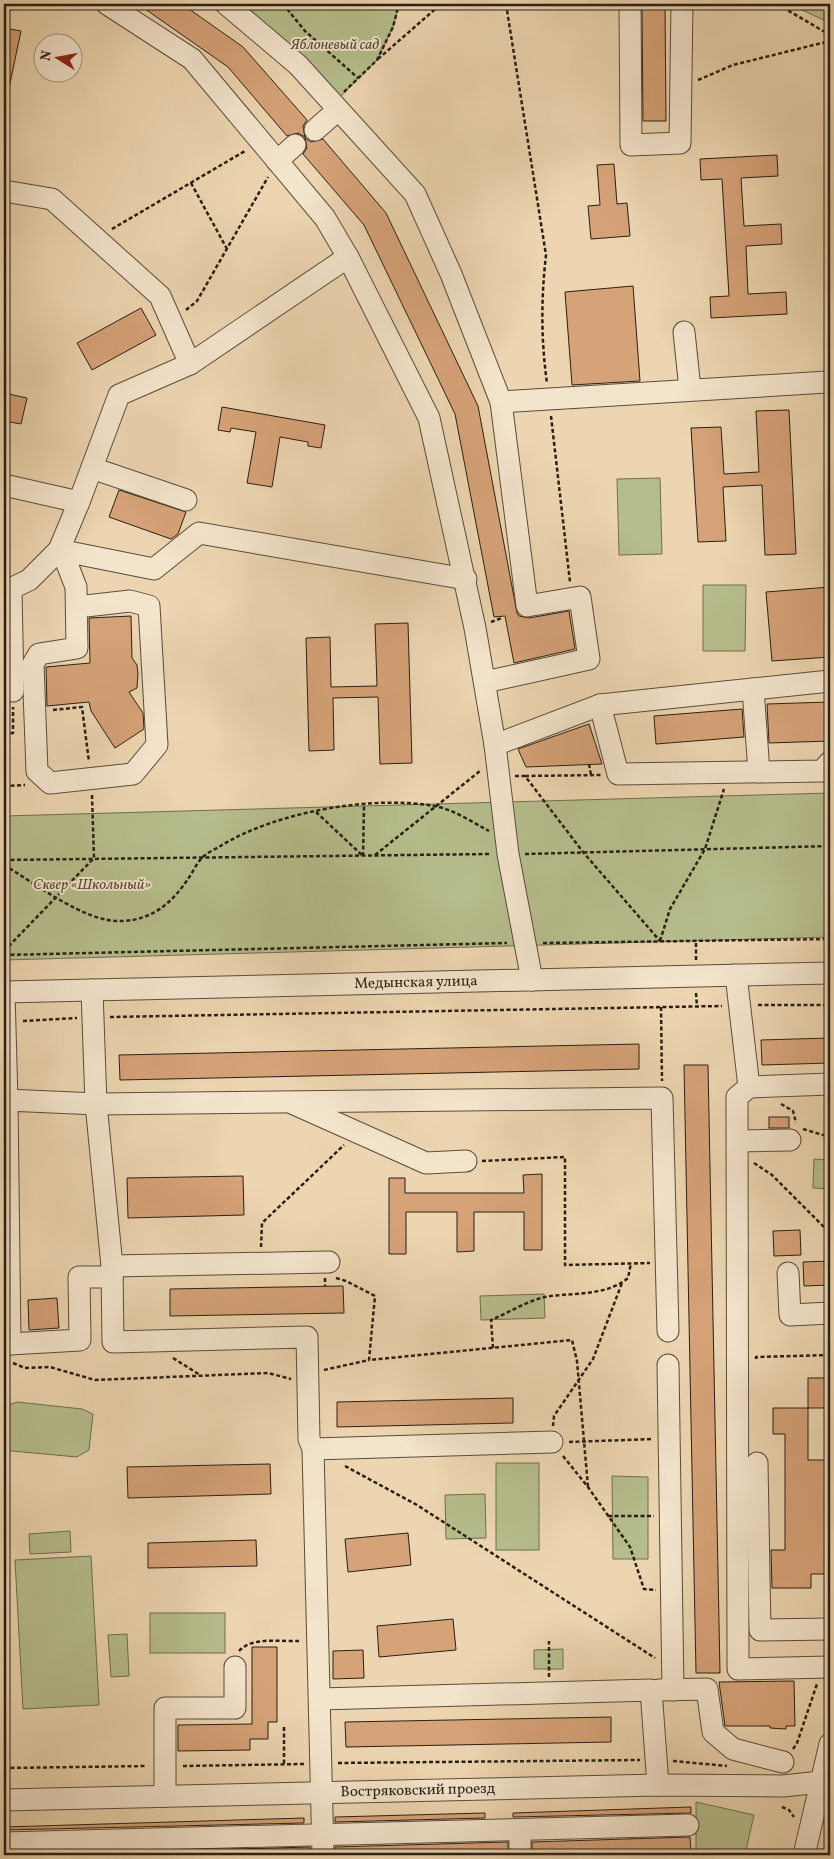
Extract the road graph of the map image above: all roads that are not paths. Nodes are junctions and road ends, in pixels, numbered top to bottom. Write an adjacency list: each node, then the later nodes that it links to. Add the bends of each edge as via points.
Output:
1 (107, 4): 8 (street, via 192,59)
2 (226, 4): 5 (street, via 298,65)
3 (630, 4): 4 (street, via 631,145 680,143)
4 (682, 4)
5 (335, 107): 6 (street); 15 (street, via 414,194 451,274)
6 (315, 130)
7 (295, 146): 8 (street)
8 (277, 161): 10 (street, via 325,218)
9 (4, 191): 12 (street, via 52,199 160,296)
10 (348, 257): 12 (street); 21 (street, via 430,418)
11 (684, 332): 14 (street)
12 (190, 364): 16 (street, via 119,395)
13 (827, 382): 14 (street)
14 (690, 389): 15 (street)
15 (502, 402): 25 (street, via 527,606 580,597 589,658)
16 (92, 468): 18 (street); 19 (street)
17 (4, 486): 19 (street)
18 (186, 500)
19 (79, 502): 20 (street)
20 (60, 550): 21 (street, via 154,569 199,532); 22 (street, via 29,580); 23 (street, via 76,587)
21 (466, 579): 25 (street)
22 (7, 590): 27 (street)
23 (77, 607): 23 (street, via 77,648 39,654 33,664 37,771 50,783 133,774 157,745 149,606 130,601)
24 (830, 680): 26 (street)
25 (485, 682): 29 (street)
26 (753, 689): 28 (street); 31 (street)
27 (13, 691)
28 (600, 705): 29 (street); 31 (street, via 618,774)
29 (495, 746): 34 (street, via 490,773)
30 (830, 762): 31 (street, via 822,771)
31 (759, 772)
32 (830, 973): 33 (street, Медынская улица)
33 (736, 975): 34 (street, Медынская улица); 38 (street)
34 (532, 980): 35 (street, Медынская улица)
35 (92, 990): 36 (street, Медынская улица); 41 (street)
36 (4, 992): 39 (street)
37 (830, 1084): 38 (street)
38 (749, 1087): 43 (street, via 738,1097)
39 (6, 1100): 41 (street); 45 (street)
40 (287, 1101): 41 (street); 44 (street, via 426,1163); 51 (street, via 662,1098)
41 (96, 1104): 48 (street)
42 (790, 1140): 43 (street)
43 (738, 1147): 59 (street, via 738,1669)
44 (466, 1161)
45 (6, 1169): 46 (street)
46 (7, 1255): 52 (street)
47 (327, 1268): 48 (street, via 260,1263)
48 (112, 1271): 52 (street, via 79,1277 80,1340); 55 (street, via 114,1342 307,1337 303,1379 309,1439)
49 (788, 1273): 50 (street, via 790,1315)
50 (830, 1313)
51 (668, 1331)
52 (8, 1350)
53 (668, 1365): 60 (street)
54 (552, 1442): 55 (street)
55 (313, 1448): 62 (street)
56 (757, 1463): 57 (street, via 760,1630)
57 (830, 1629)
58 (235, 1667): 68 (street, via 235,1708 165,1708)
59 (827, 1667)
60 (673, 1680): 61 (street); 64 (street, via 707,1689 714,1732 733,1749)
61 (651, 1690): 62 (street); 66 (street)
62 (320, 1699): 67 (street)
63 (830, 1744): 65 (street)
64 (783, 1762)
65 (826, 1781): 66 (street, Востряковский проезд, via 783,1786); 75 (street)
66 (658, 1785): 67 (street, Востряковский проезд)
67 (322, 1793): 68 (street, Востряковский проезд); 73 (street)
68 (165, 1796): 69 (street, Востряковский проезд)
69 (4, 1800)
70 (688, 1826): 71 (street)
71 (520, 1830): 73 (street); 74 (street)
72 (4, 1843): 73 (street)
73 (322, 1845)
74 (520, 1855)
75 (804, 1855)

